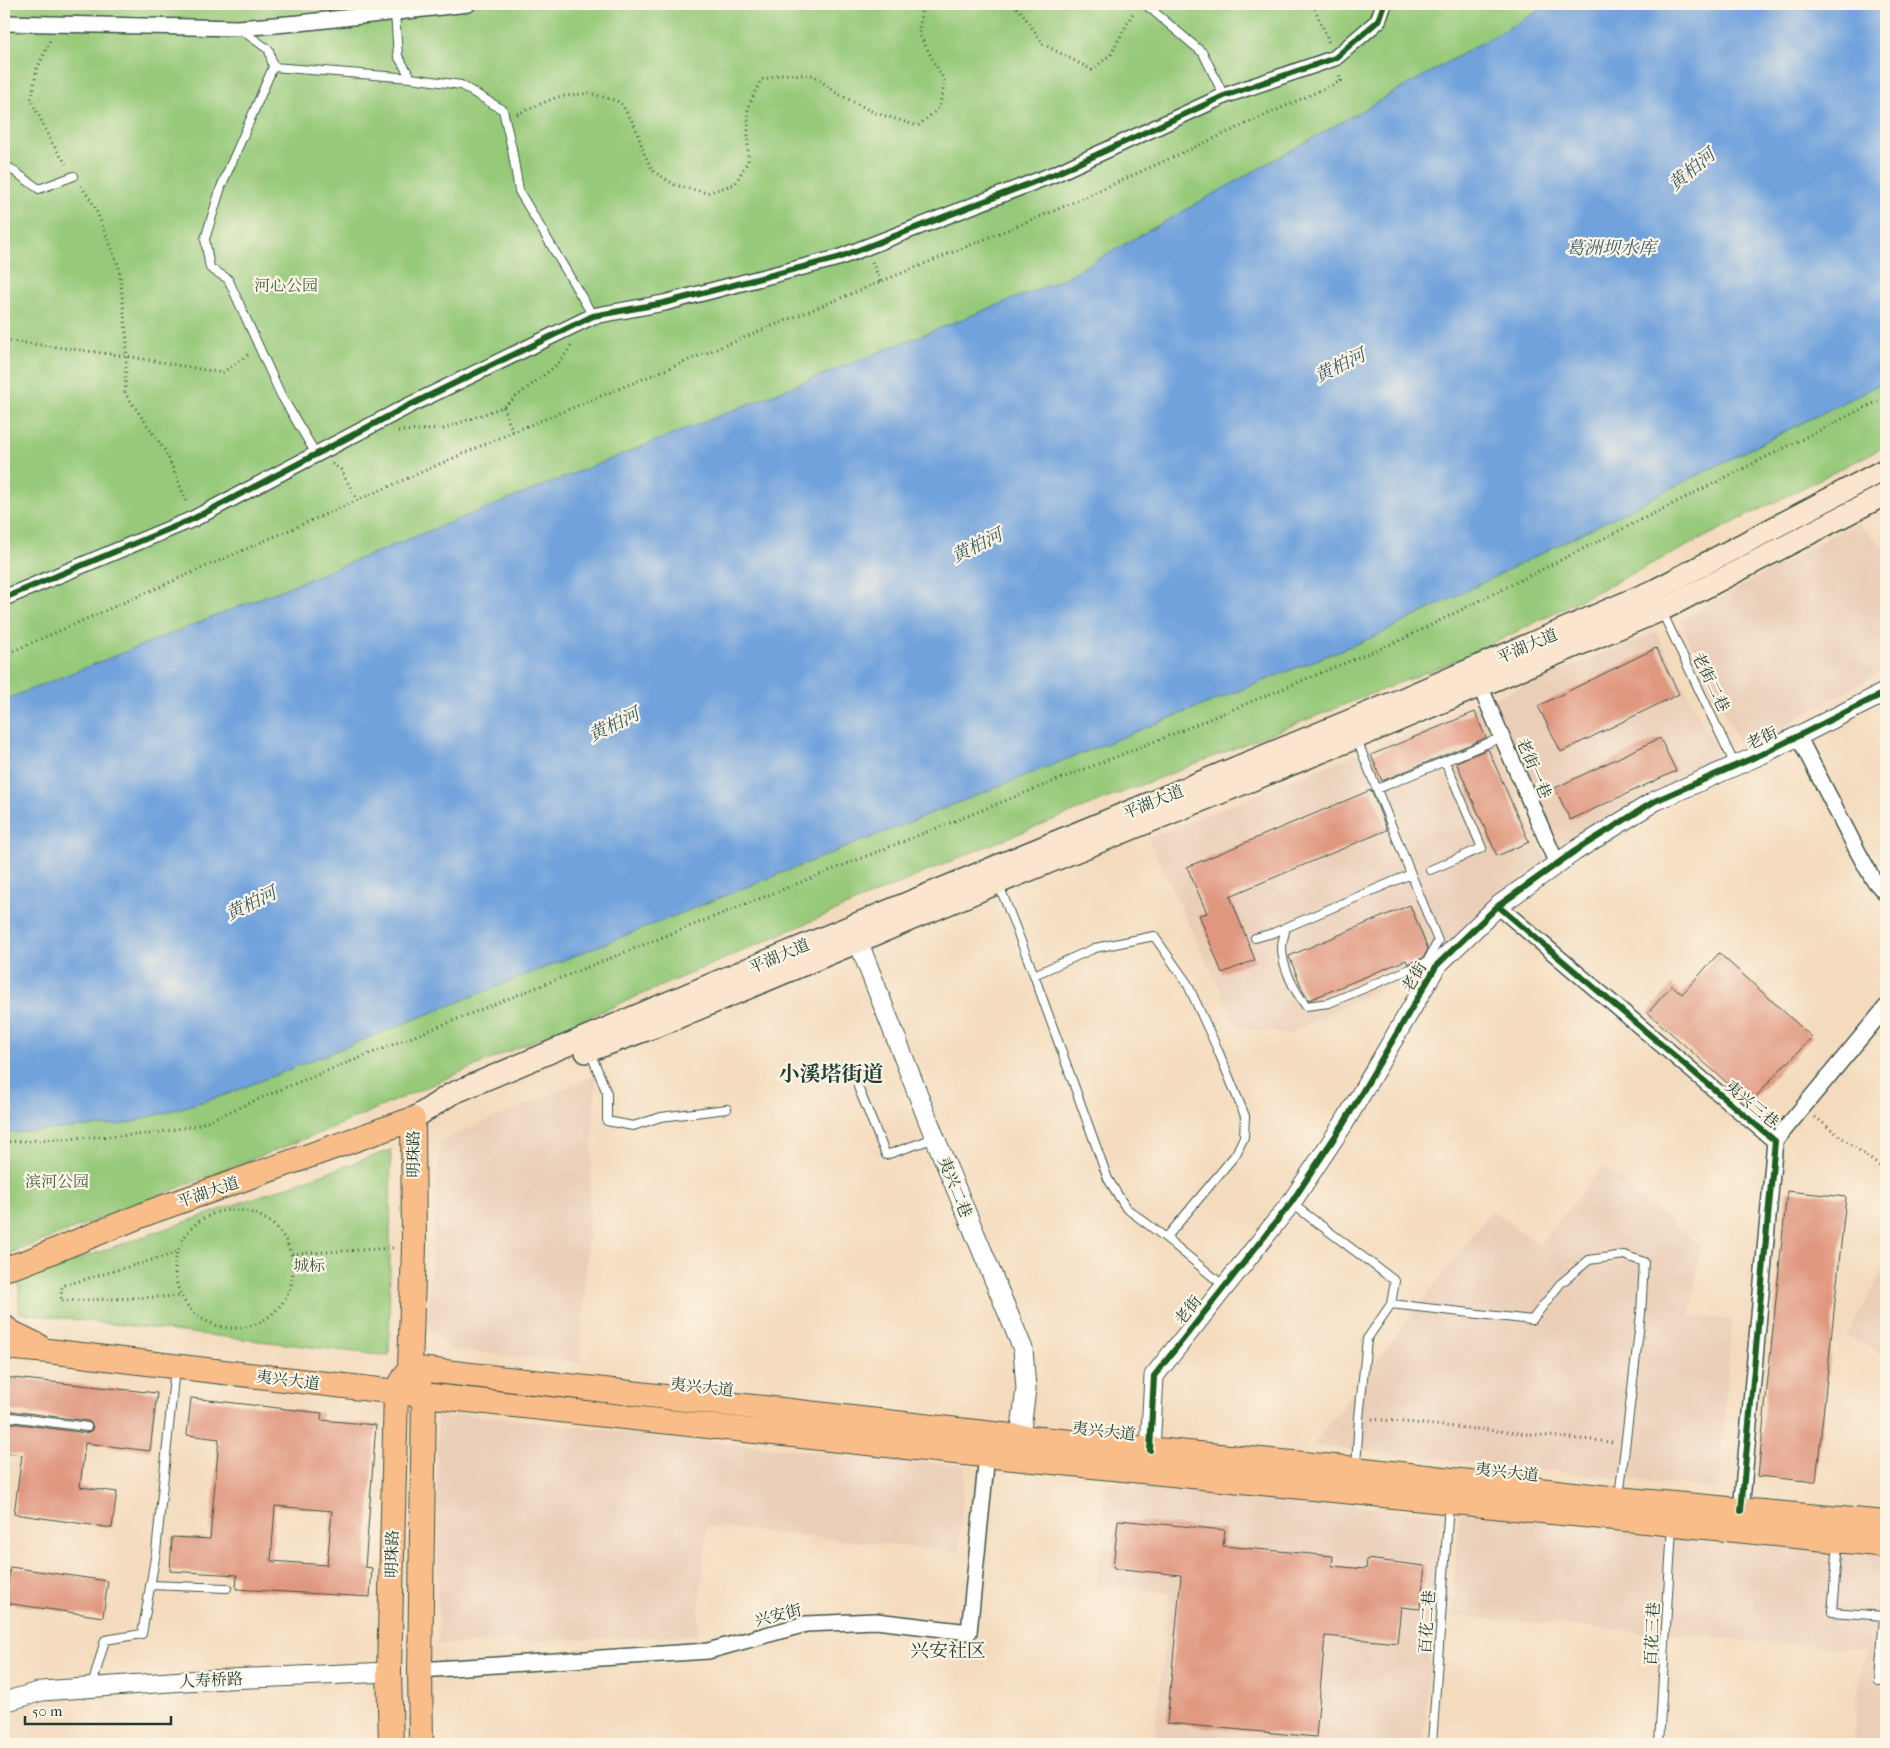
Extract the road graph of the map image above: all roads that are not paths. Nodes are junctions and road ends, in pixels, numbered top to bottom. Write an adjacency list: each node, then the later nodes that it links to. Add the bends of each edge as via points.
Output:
1 (468, 4): 4 (street)
2 (1145, 4): 9 (lane, via 1203,53)
3 (1384, 4): 9 (street, via 1378,21 1334,58)
4 (395, 12): 6 (street); 8 (lane, via 398,56)
5 (4, 23): 6 (street)
6 (238, 28): 7 (lane, via 269,50)
7 (273, 67): 8 (lane); 13 (lane, via 221,187 205,239 210,268 228,279 281,395)
8 (411, 78): 12 (lane, via 461,85 503,110 519,191)
9 (1224, 96): 12 (street, via 1057,173 838,258 664,303)
10 (4, 164): 11 (lane, via 39,189)
11 (74, 176)
12 (593, 316): 13 (street)
13 (316, 454): 17 (street, via 193,519)
14 (1886, 469): 15 (main road, 平湖大道)
15 (1856, 484): 16 (street); 41 (main road, 平湖大道, via 1657,590 451,1094)
16 (1882, 502): 18 (main road, 平湖大道)
17 (4, 598)
18 (1662, 610): 19 (main road, 平湖大道); 25 (lane, 老街二巷)
19 (1480, 686): 22 (street, 老街一巷); 23 (main road, 平湖大道)
20 (1886, 692): 21 (street, 老街)
21 (1798, 736): 25 (street, 老街); 31 (street, via 1859,854)
22 (1502, 737): 24 (lane); 27 (street, 老街一巷)
23 (1356, 738): 26 (lane); 30 (main road, 平湖大道)
24 (1445, 761): 26 (lane); 28 (lane, via 1482,848)
25 (1736, 765): 27 (street, 老街, via 1656,801)
26 (1377, 789): 29 (lane)
27 (1557, 864): 32 (street, 老街)
28 (1430, 870)
29 (1410, 874): 33 (lane); 33 (lane, via 1438,941 1427,962 1329,1003 1306,1006 1295,991 1284,961 1281,946)
30 (998, 883): 35 (main road, 平湖大道); 36 (lane)
31 (1886, 894)
32 (1498, 906): 43 (street, 夷兴三巷); 44 (street, 老街, via 1437,965 1344,1123)
33 (1286, 927): 34 (lane)
34 (1255, 938)
35 (858, 941): 38 (main road, 平湖大道, via 660,1025); 42 (street, 夷兴二巷)
36 (1034, 975): 45 (lane, via 1108,1179 1126,1208); 45 (lane, via 1095,948 1154,936 1186,983 1245,1116 1244,1137 1236,1154)
37 (1886, 1006): 43 (street, 夷兴三巷)
38 (590, 1050): 40 (lane, via 607,1093 607,1121 633,1126 661,1117); 41 (main road, 平湖大道)
39 (858, 1087): 42 (lane, via 886,1155)
40 (727, 1109)
41 (413, 1119): 46 (main road, 平湖大道, via 150,1212); 54 (main road, 明珠路, via 414,1246)
42 (935, 1138): 59 (street, 夷兴二巷, via 1023,1349 1026,1389)
43 (1774, 1141): 65 (street, 夷兴三巷)
44 (1291, 1203): 48 (street, 老街); 49 (lane, via 1395,1281)
45 (1166, 1238): 48 (lane)
46 (14, 1266): 47 (main road, 平湖大道)
47 (4, 1277)
48 (1224, 1286): 60 (street, 老街, via 1154,1376)
49 (1392, 1304): 62 (lane, via 1368,1338); 63 (lane, via 1532,1320 1560,1284 1589,1260 1624,1255 1644,1262 1641,1314)
50 (4, 1327): 52 (main road)
51 (4, 1347): 52 (main road, 夷兴大道)
52 (48, 1351): 53 (main road, 夷兴大道)
53 (175, 1366): 55 (main road, 夷兴大道); 70 (lane)
54 (410, 1368): 55 (main road, 明珠路); 56 (main road, 明珠路); 59 (main road, 夷兴大道)
55 (396, 1392): 56 (main road, 夷兴大道); 73 (main road, 明珠路)
56 (424, 1395): 61 (main road, 夷兴大道); 72 (main road, 明珠路)
57 (4, 1416): 58 (lane)
58 (87, 1427)
59 (1020, 1436): 60 (main road, 夷兴大道)
60 (1150, 1450): 62 (main road, 夷兴大道)
61 (987, 1455): 64 (main road, 夷兴大道); 72 (street, 兴安街, via 969,1632 876,1621 806,1624 708,1651)
62 (1356, 1469): 63 (main road, 夷兴大道)
63 (1618, 1499): 65 (main road, 夷兴大道)
64 (1449, 1502): 67 (main road, 夷兴大道); 79 (lane, 百花二巷)
65 (1741, 1511): 66 (main road, 夷兴大道)
66 (1886, 1523)
67 (1672, 1525): 68 (main road, 夷兴大道); 80 (lane, 百花三巷)
68 (1838, 1540): 69 (main road, 夷兴大道); 74 (lane, via 1832,1612 1884,1616)
69 (1886, 1545)
70 (150, 1585): 71 (lane); 75 (lane, via 142,1634 105,1640)
71 (227, 1588)
72 (420, 1670): 78 (main road, 明珠路)
73 (389, 1672): 75 (street, 人寿桥路); 77 (main road, 明珠路)
74 (1879, 1681)
75 (91, 1688): 76 (street, 人寿桥路, via 42,1691)
76 (4, 1702)
77 (391, 1744)
78 (421, 1744)
79 (1432, 1744)
80 (1660, 1744)

